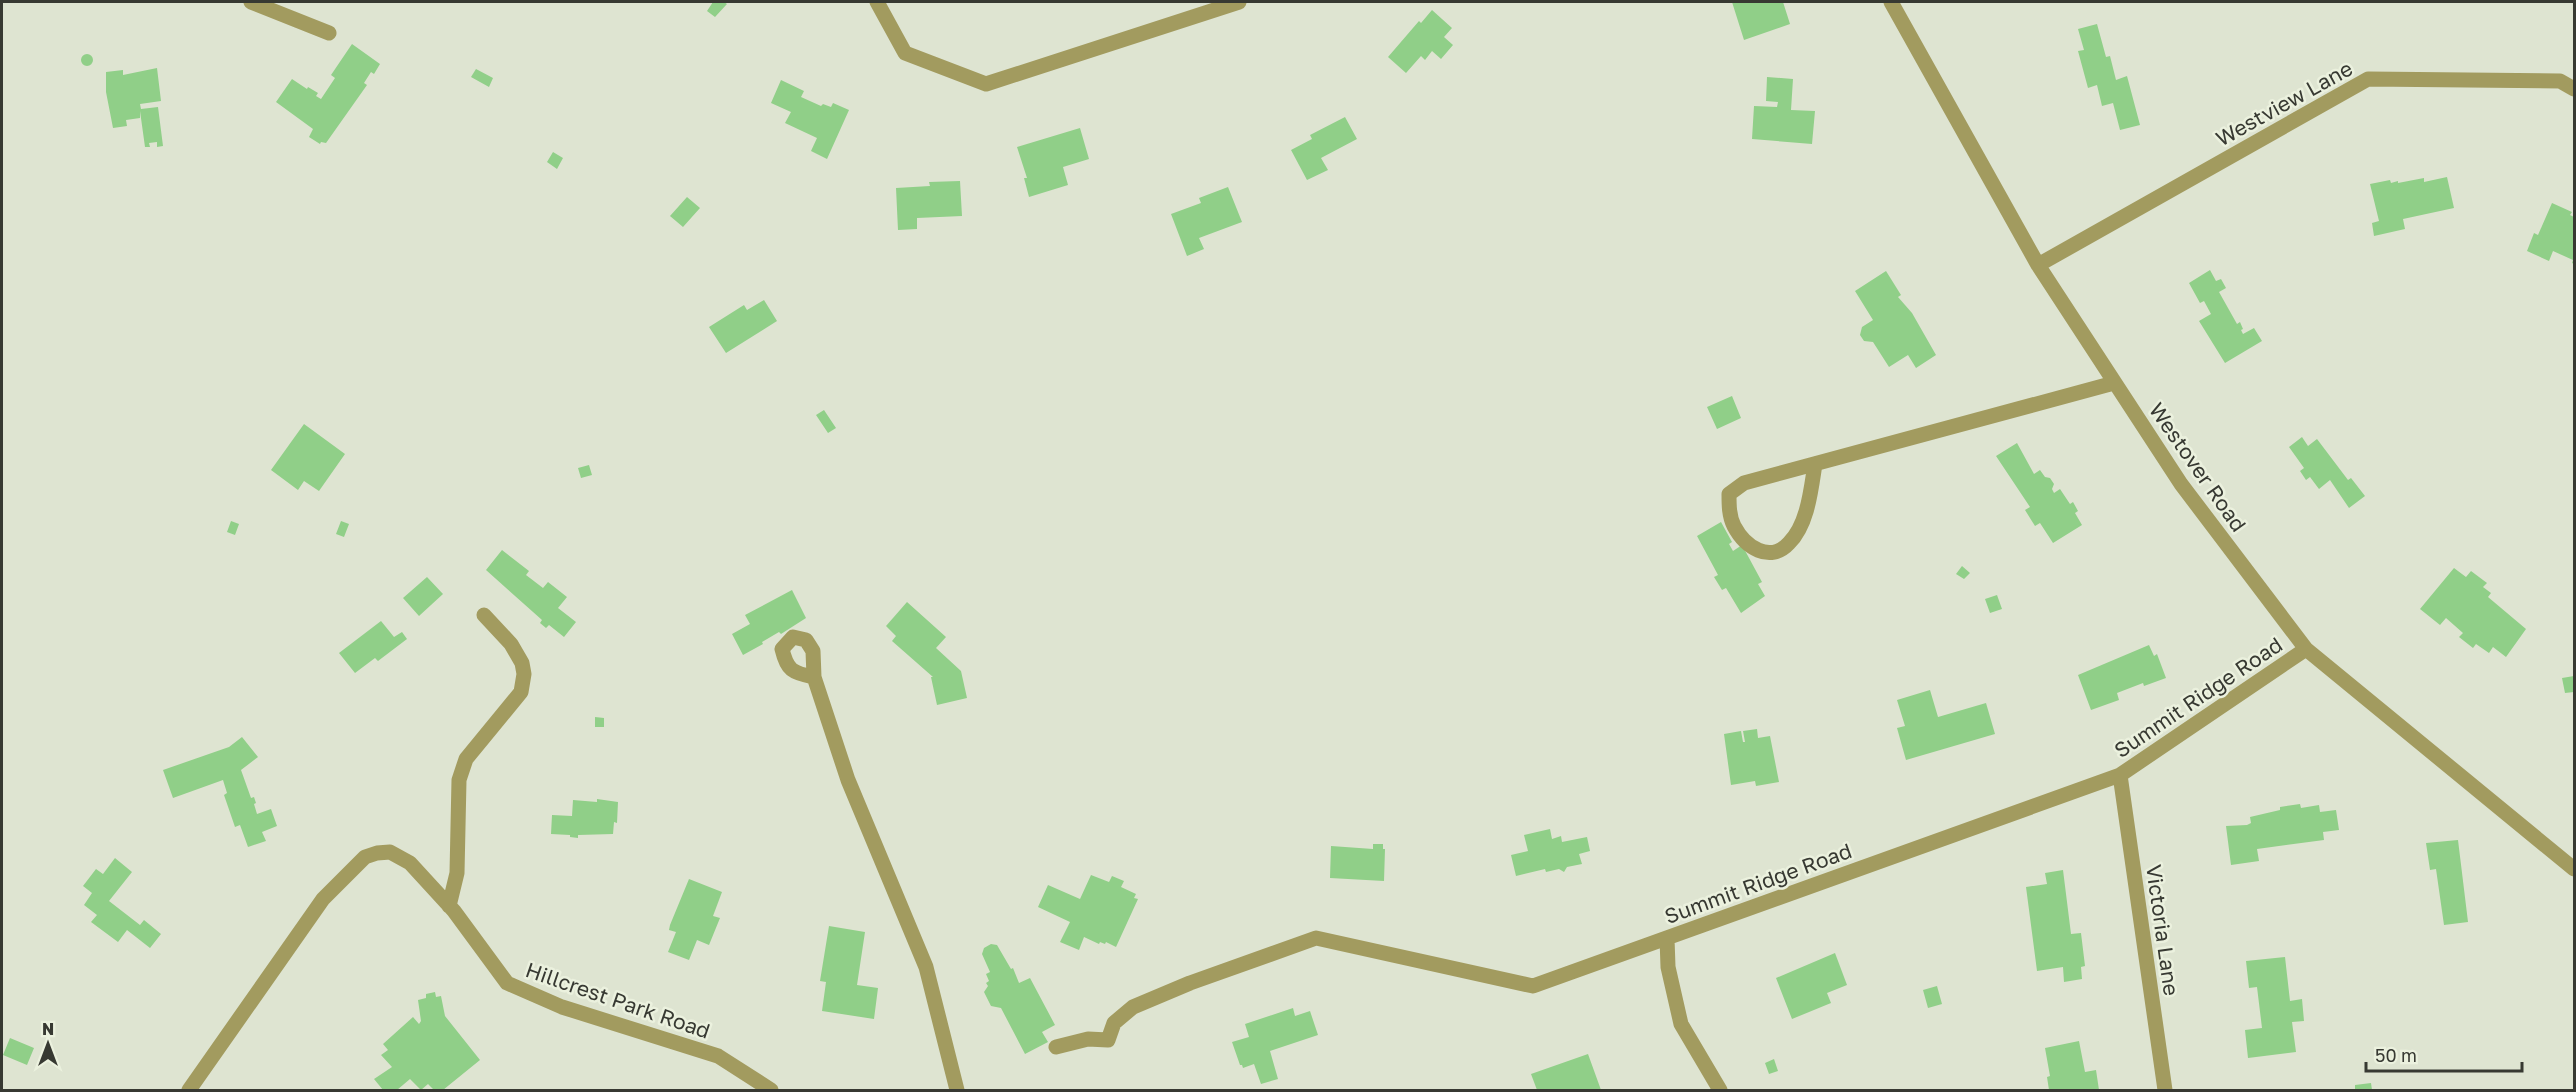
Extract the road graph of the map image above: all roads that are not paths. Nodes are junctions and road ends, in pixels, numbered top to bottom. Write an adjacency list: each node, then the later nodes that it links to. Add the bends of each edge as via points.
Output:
1 (251, 2): 5 (street)
2 (877, 2): 3 (street, via 905,53 986,84)
3 (1239, 2)
4 (1892, 2): 7 (street, Westover Road)
5 (329, 33)
6 (2574, 89): 7 (street, Westview Lane, via 2560,81 2368,79)
7 (2038, 265): 8 (street, Westover Road)
8 (2114, 383): 9 (street); 11 (street, Westover Road, via 2181,484)
9 (1815, 464): 9 (street, via 1744,483 1729,494 1734,526 1749,546 1765,553 1778,552 1790,543 1800,527)
10 (483, 615): 15 (street, via 511,644 524,674 521,692 466,759 459,780 458,873)
11 (2306, 649): 13 (street, Summit Ridge Road); 14 (street, Westover Road)
12 (814, 677): 20 (street, via 848,780 926,967)
13 (2120, 775): 16 (street, Summit Ridge Road); 22 (street, Victoria Lane)
14 (2574, 869)
15 (449, 906): 18 (street, Hillcrest Park Road, via 401,856 390,852 365,857 323,899); 19 (street, Hillcrest Park Road, via 507,983 562,1007 718,1056)
16 (1667, 938): 17 (street, Summit Ridge Road, via 1533,986 1316,938 1133,1007 1114,1023 1108,1040 1088,1039); 21 (street, via 1668,967 1681,1024)
17 (1056, 1047)
18 (189, 1090)
19 (771, 1090)
20 (957, 1090)
21 (1720, 1090)
22 (2165, 1090)

